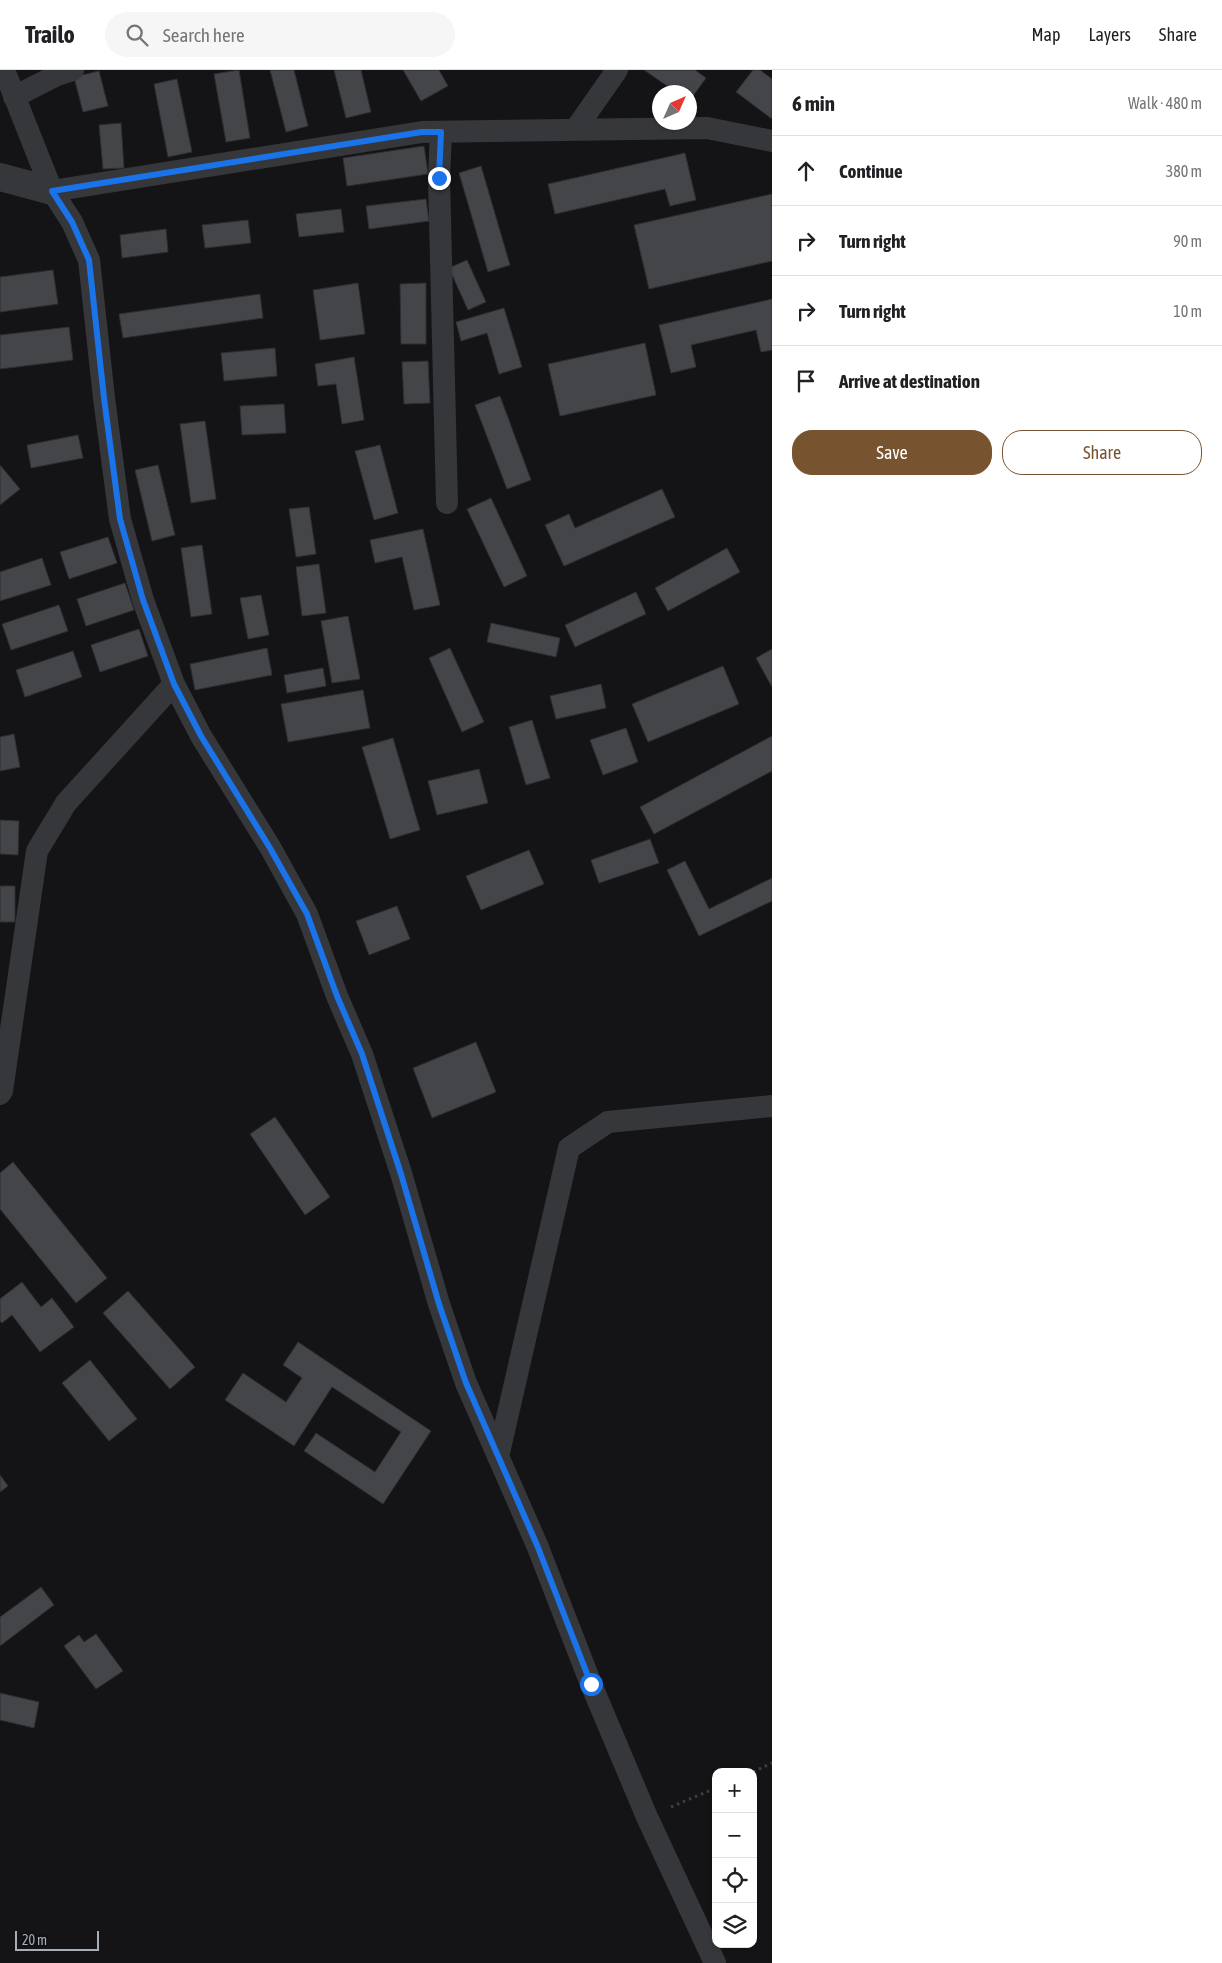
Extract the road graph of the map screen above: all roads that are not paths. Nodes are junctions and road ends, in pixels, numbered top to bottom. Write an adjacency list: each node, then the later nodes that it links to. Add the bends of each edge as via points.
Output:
1 (4, 70): 4 (street)
2 (74, 70): 4 (street)
3 (618, 70): 5 (street)
4 (14, 97): 9 (street)
5 (575, 130): 6 (street); 7 (street, via 707,128)
6 (441, 132): 9 (street, via 422,132); 10 (street, via 439,178)
7 (772, 141)
8 (0, 177): 9 (street)
9 (52, 191): 11 (street, via 72,222 89,260 120,519 143,600)
10 (447, 503)
11 (174, 684): 12 (street, via 66,803 38,851); 14 (street, via 201,736 307,914 362,1054 466,1383)
12 (0, 1094)
13 (772, 1106): 14 (street, via 608,1122 568,1148)
14 (498, 1457): 15 (street, via 647,1817)
15 (715, 1963)

